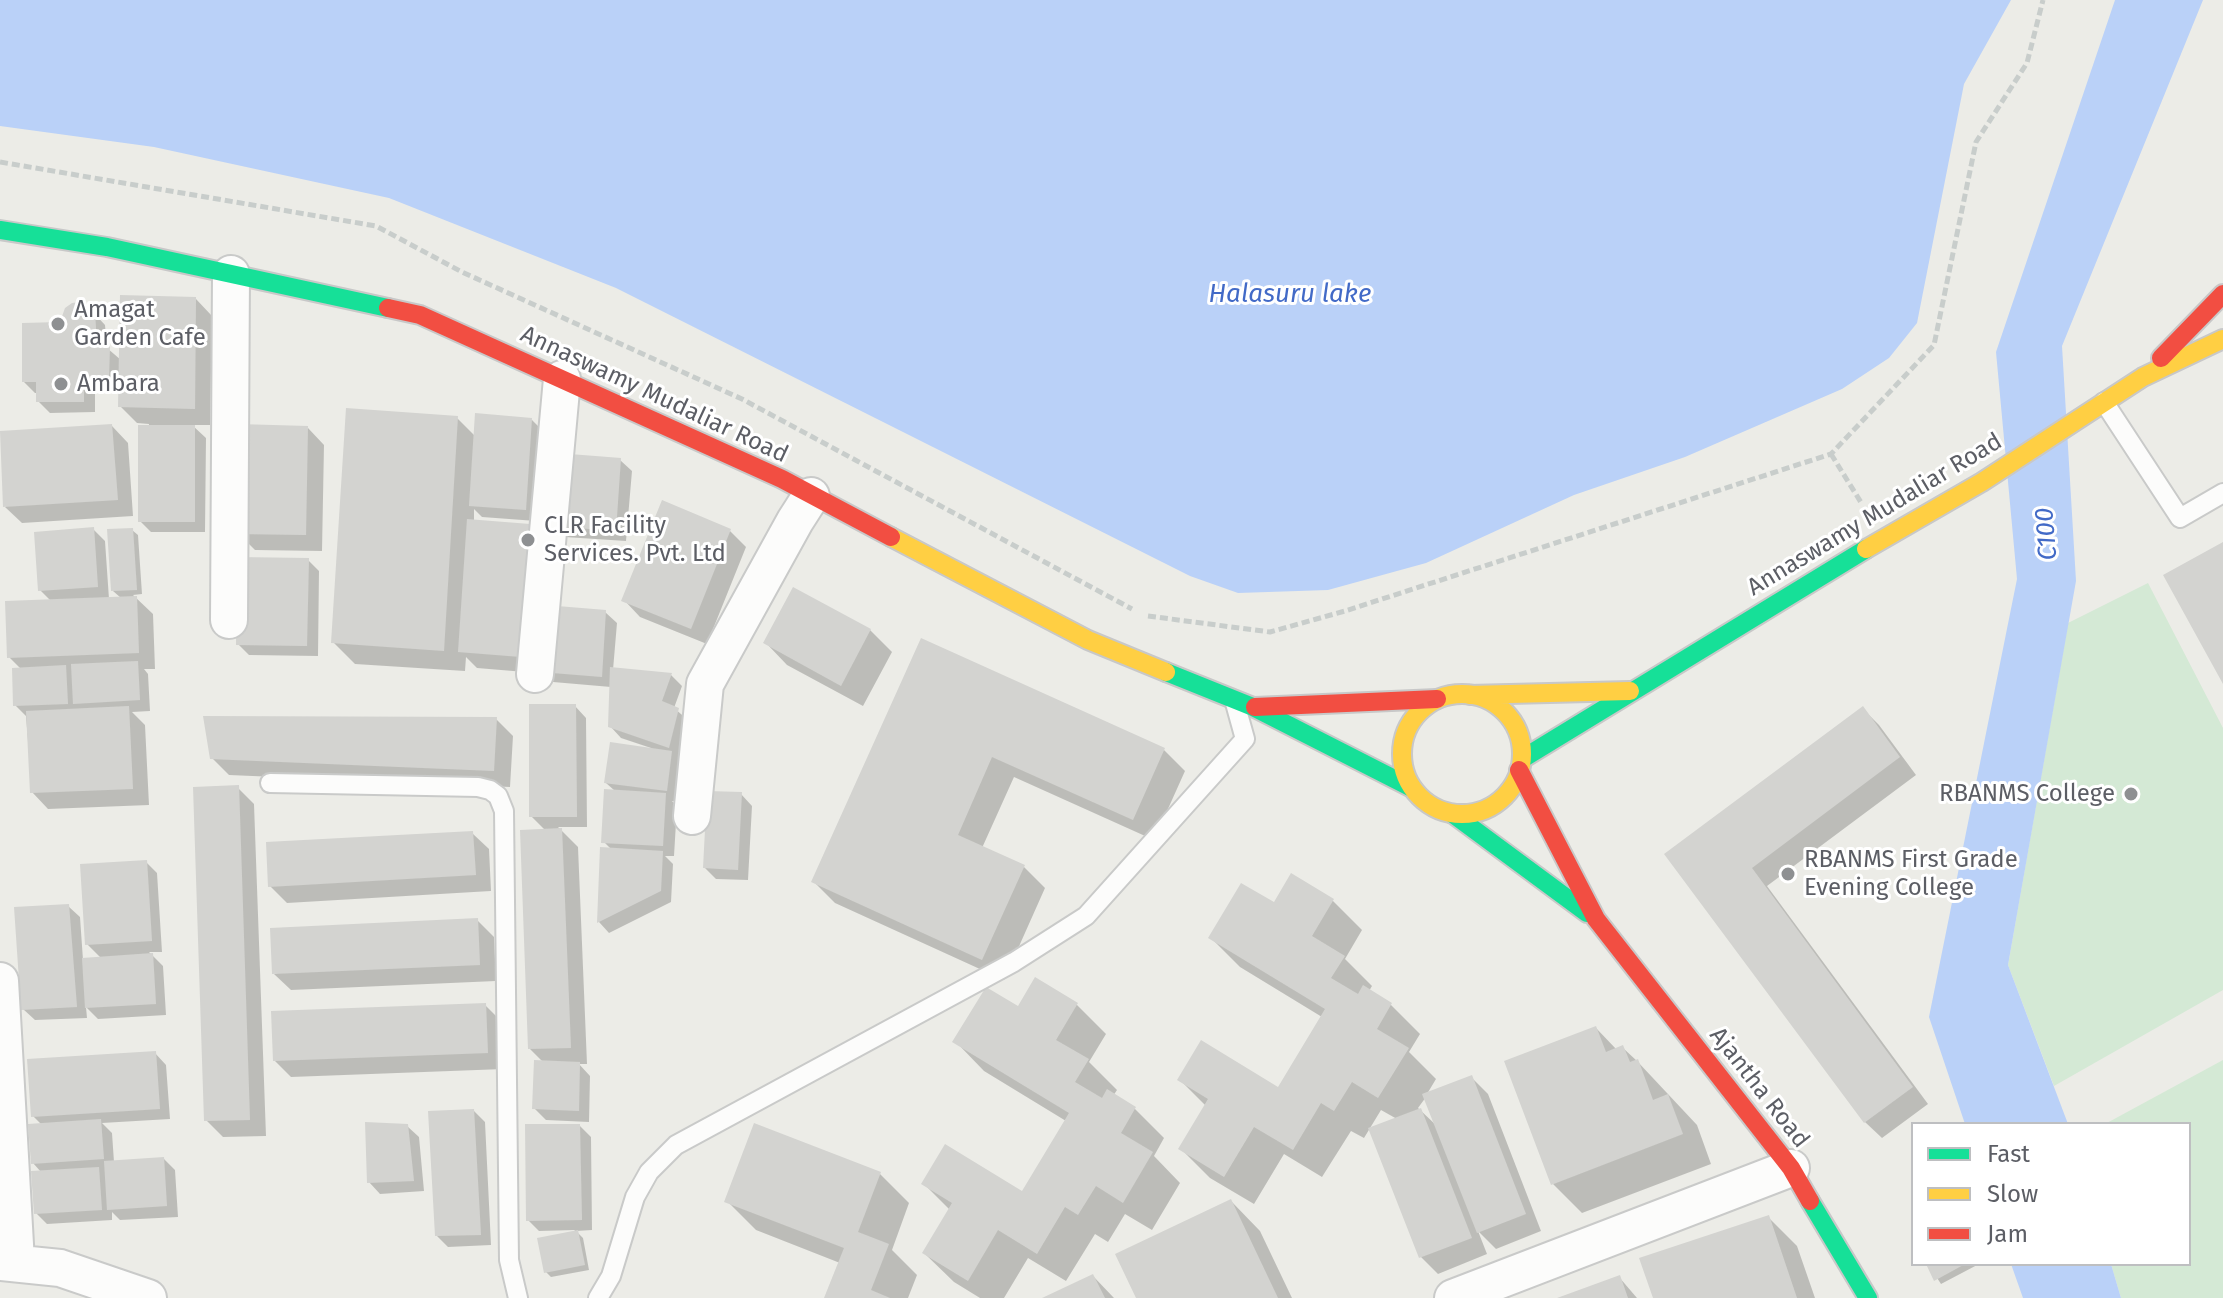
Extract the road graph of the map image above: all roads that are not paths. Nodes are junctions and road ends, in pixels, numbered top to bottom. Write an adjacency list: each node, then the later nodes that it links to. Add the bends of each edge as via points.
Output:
1 (0, 230): 2 (street, Annaswamy Mudaliar Road)
2 (231, 274): 6 (street, Annaswamy Mudaliar Road, via 420,315); 10 (street)
3 (2223, 294): 5 (street, Annaswamy Mudaliar Road)
4 (2223, 339): 5 (street, Annaswamy Mudaliar Road)
5 (2143, 377): 7 (street, Annaswamy Mudaliar Road)
6 (562, 379): 9 (street, Annaswamy Mudaliar Road); 11 (street)
7 (2098, 406): 8 (lane, via 2180,518); 12 (street, Annaswamy Mudaliar Road, via 1982,482)
8 (2223, 493)
9 (811, 496): 15 (street, Annaswamy Mudaliar Road, via 1088,640); 21 (street, via 705,684)
10 (229, 620)
11 (535, 674)
12 (1630, 691): 13 (street); 17 (street, Annaswamy Mudaliar Road)
13 (1469, 695): 14 (street); 17 (street, via 1502,709 1513,724 1520,741)
14 (1437, 699): 16 (street); 19 (street, via 1411,722 1404,738 1403,764)
15 (1234, 700): 16 (street, Annaswamy Mudaliar Road); 28 (lane, via 1245,739 1086,916 1014,962 676,1145 649,1172 635,1197 611,1276)
16 (1253, 707): 19 (street, Annaswamy Mudaliar Road)
17 (1520, 765): 20 (street, via 1501,800 1487,809); 22 (street)
18 (270, 783): 27 (lane, via 478,787 498,796 504,811 509,1260)
19 (1412, 788): 20 (street, via 1430,805)
20 (1453, 814): 22 (street)
21 (692, 816)
22 (1596, 919): 24 (street, Ajantha Road)
23 (0, 981): 25 (street)
24 (1791, 1168): 29 (street); 30 (street, Ajantha Road)
25 (8, 1262): 26 (street, via 60,1268)
26 (148, 1298)
27 (518, 1298)
28 (598, 1298)
29 (1453, 1298)
30 (1868, 1298)

